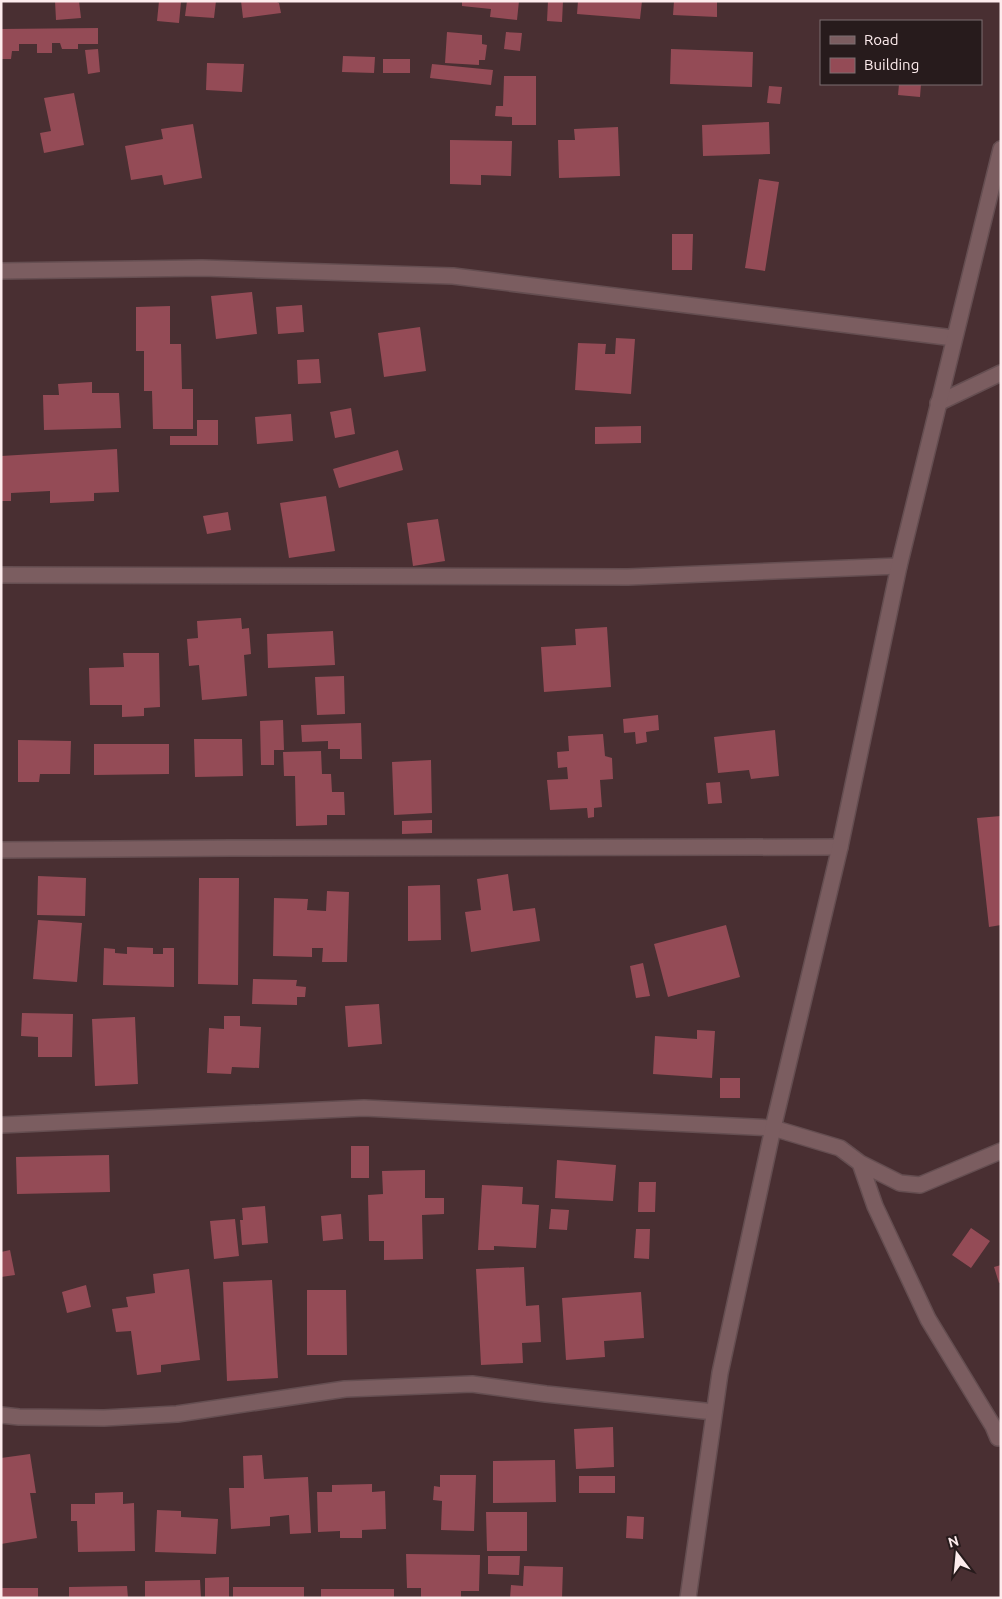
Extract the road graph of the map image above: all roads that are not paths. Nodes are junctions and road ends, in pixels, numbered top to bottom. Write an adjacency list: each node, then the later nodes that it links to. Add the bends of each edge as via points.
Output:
1 (1001, 149): 3 (street)
2 (1, 271): 3 (street, via 202,268 453,276)
3 (954, 338): 5 (street)
4 (1001, 373): 5 (street)
5 (938, 403): 6 (street)
6 (899, 566): 7 (street, via 628,577); 8 (street)
7 (1, 575)
8 (840, 847): 9 (street); 11 (street)
9 (1, 850)
10 (1, 1126): 11 (street, via 364,1108)
11 (773, 1128): 13 (street, via 840,1148); 14 (street)
12 (1001, 1151): 13 (street, via 920,1185 900,1183)
13 (860, 1163): 16 (street, via 876,1206 928,1319)
14 (714, 1412): 15 (street, via 472,1384 345,1389 177,1414 104,1418); 17 (street)
15 (1, 1415)
16 (1000, 1442)
17 (688, 1598)

